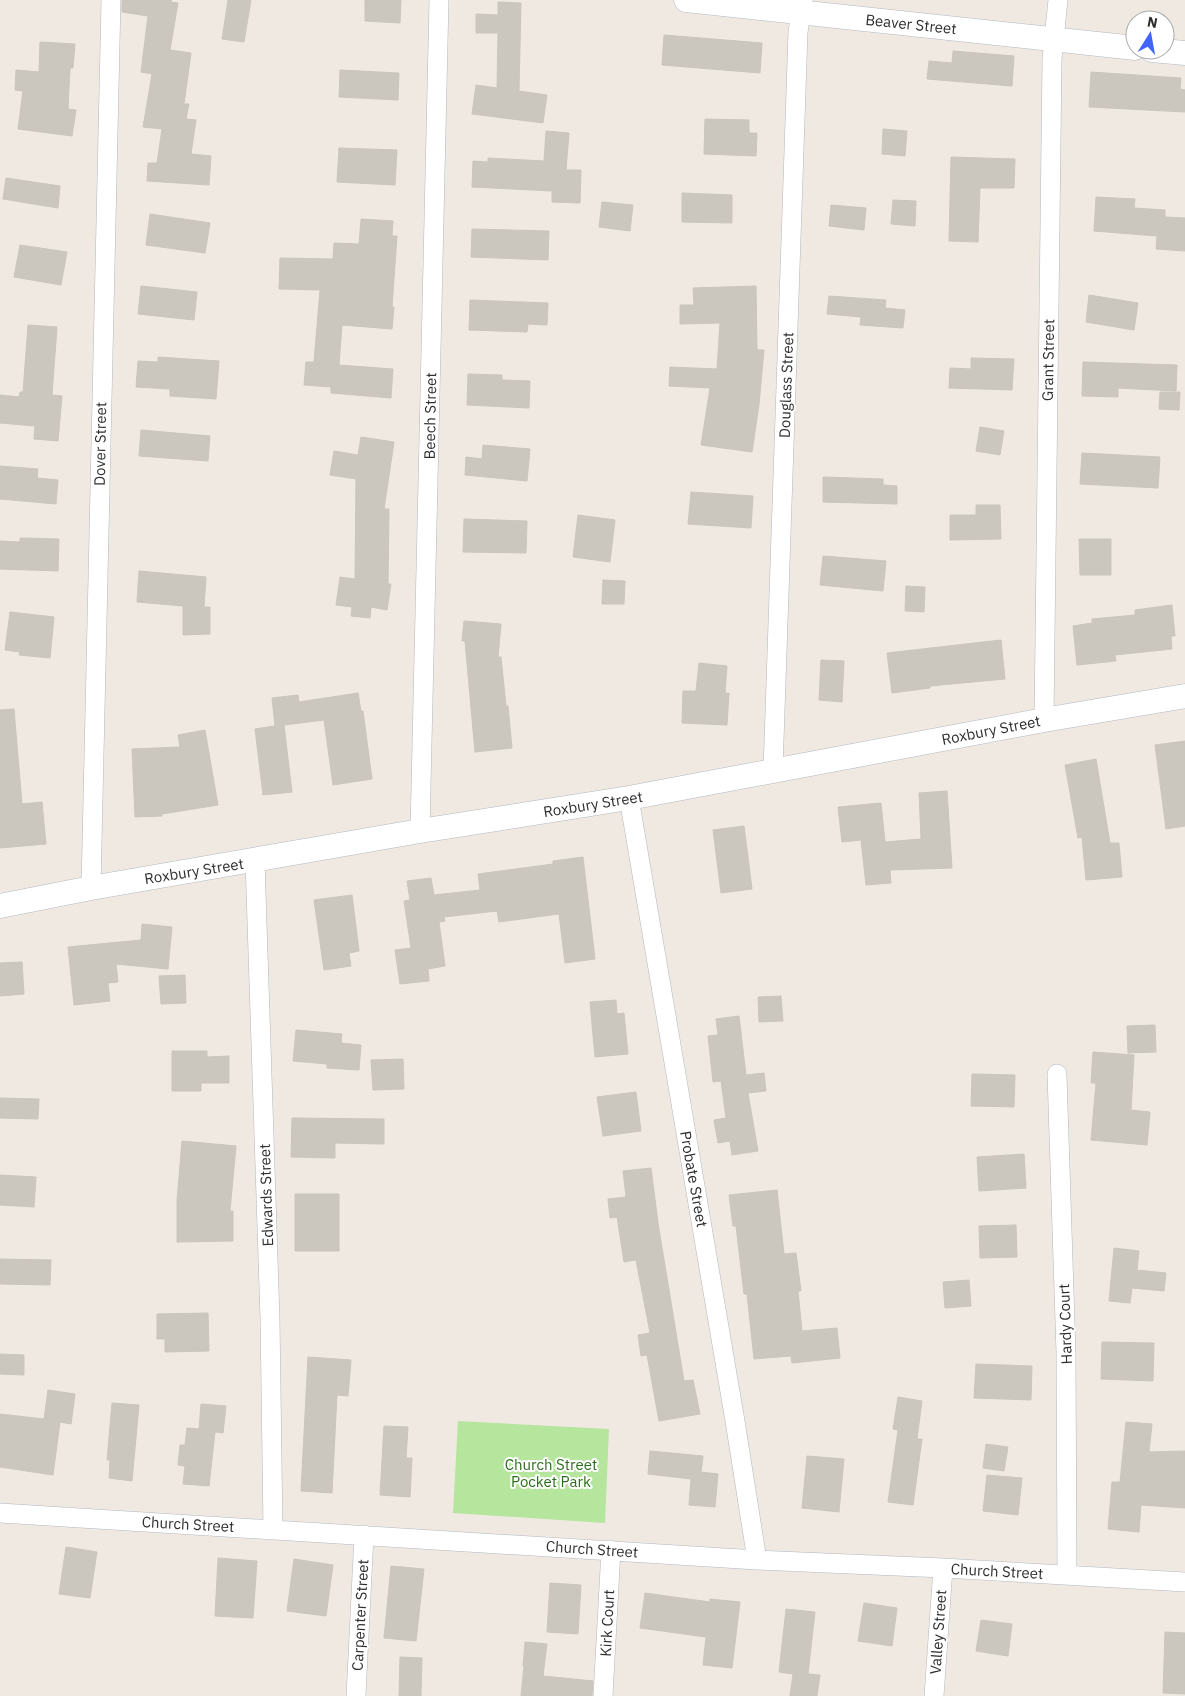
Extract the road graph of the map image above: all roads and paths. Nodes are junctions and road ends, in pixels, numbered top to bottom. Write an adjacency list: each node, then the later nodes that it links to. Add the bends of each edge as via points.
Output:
1 (111, 0): 14 (street, Dover Street)
2 (439, 0): 12 (street, Beech Street)
3 (686, 0): 5 (street, Beaver Street)
4 (1058, 0): 6 (street, Grant Street)
5 (802, 6): 6 (street, Beaver Street); 10 (street, Douglass Street)
6 (1053, 40): 7 (street, Beaver Street); 9 (street, Grant Street)
7 (1125, 47)
8 (1185, 696): 9 (street, Roxbury Street)
9 (1044, 720): 10 (street, Roxbury Street)
10 (773, 771): 11 (street, Roxbury Street)
11 (629, 798): 12 (street, Roxbury Street); 21 (street, Probate Street)
12 (420, 831): 13 (street, Roxbury Street)
13 (255, 861): 14 (street, Roxbury Street); 18 (street, Edwards Street)
14 (90, 888): 15 (street, Roxbury Street)
15 (0, 906)
16 (1057, 1074): 23 (street, Hardy Court, via 1066,1353)
17 (0, 1513): 18 (street, Church Street)
18 (274, 1529): 19 (street, Church Street)
19 (364, 1535): 20 (street, Church Street); 25 (street, Carpenter Street)
20 (611, 1550): 21 (street, Church Street); 26 (street, Kirk Court)
21 (757, 1560): 22 (street, Church Street)
22 (943, 1568): 23 (street, Church Street); 27 (street, Valley Street)
23 (1067, 1574): 24 (street, Church Street)
24 (1185, 1582)
25 (356, 1696)
26 (603, 1696)
27 (934, 1696)

